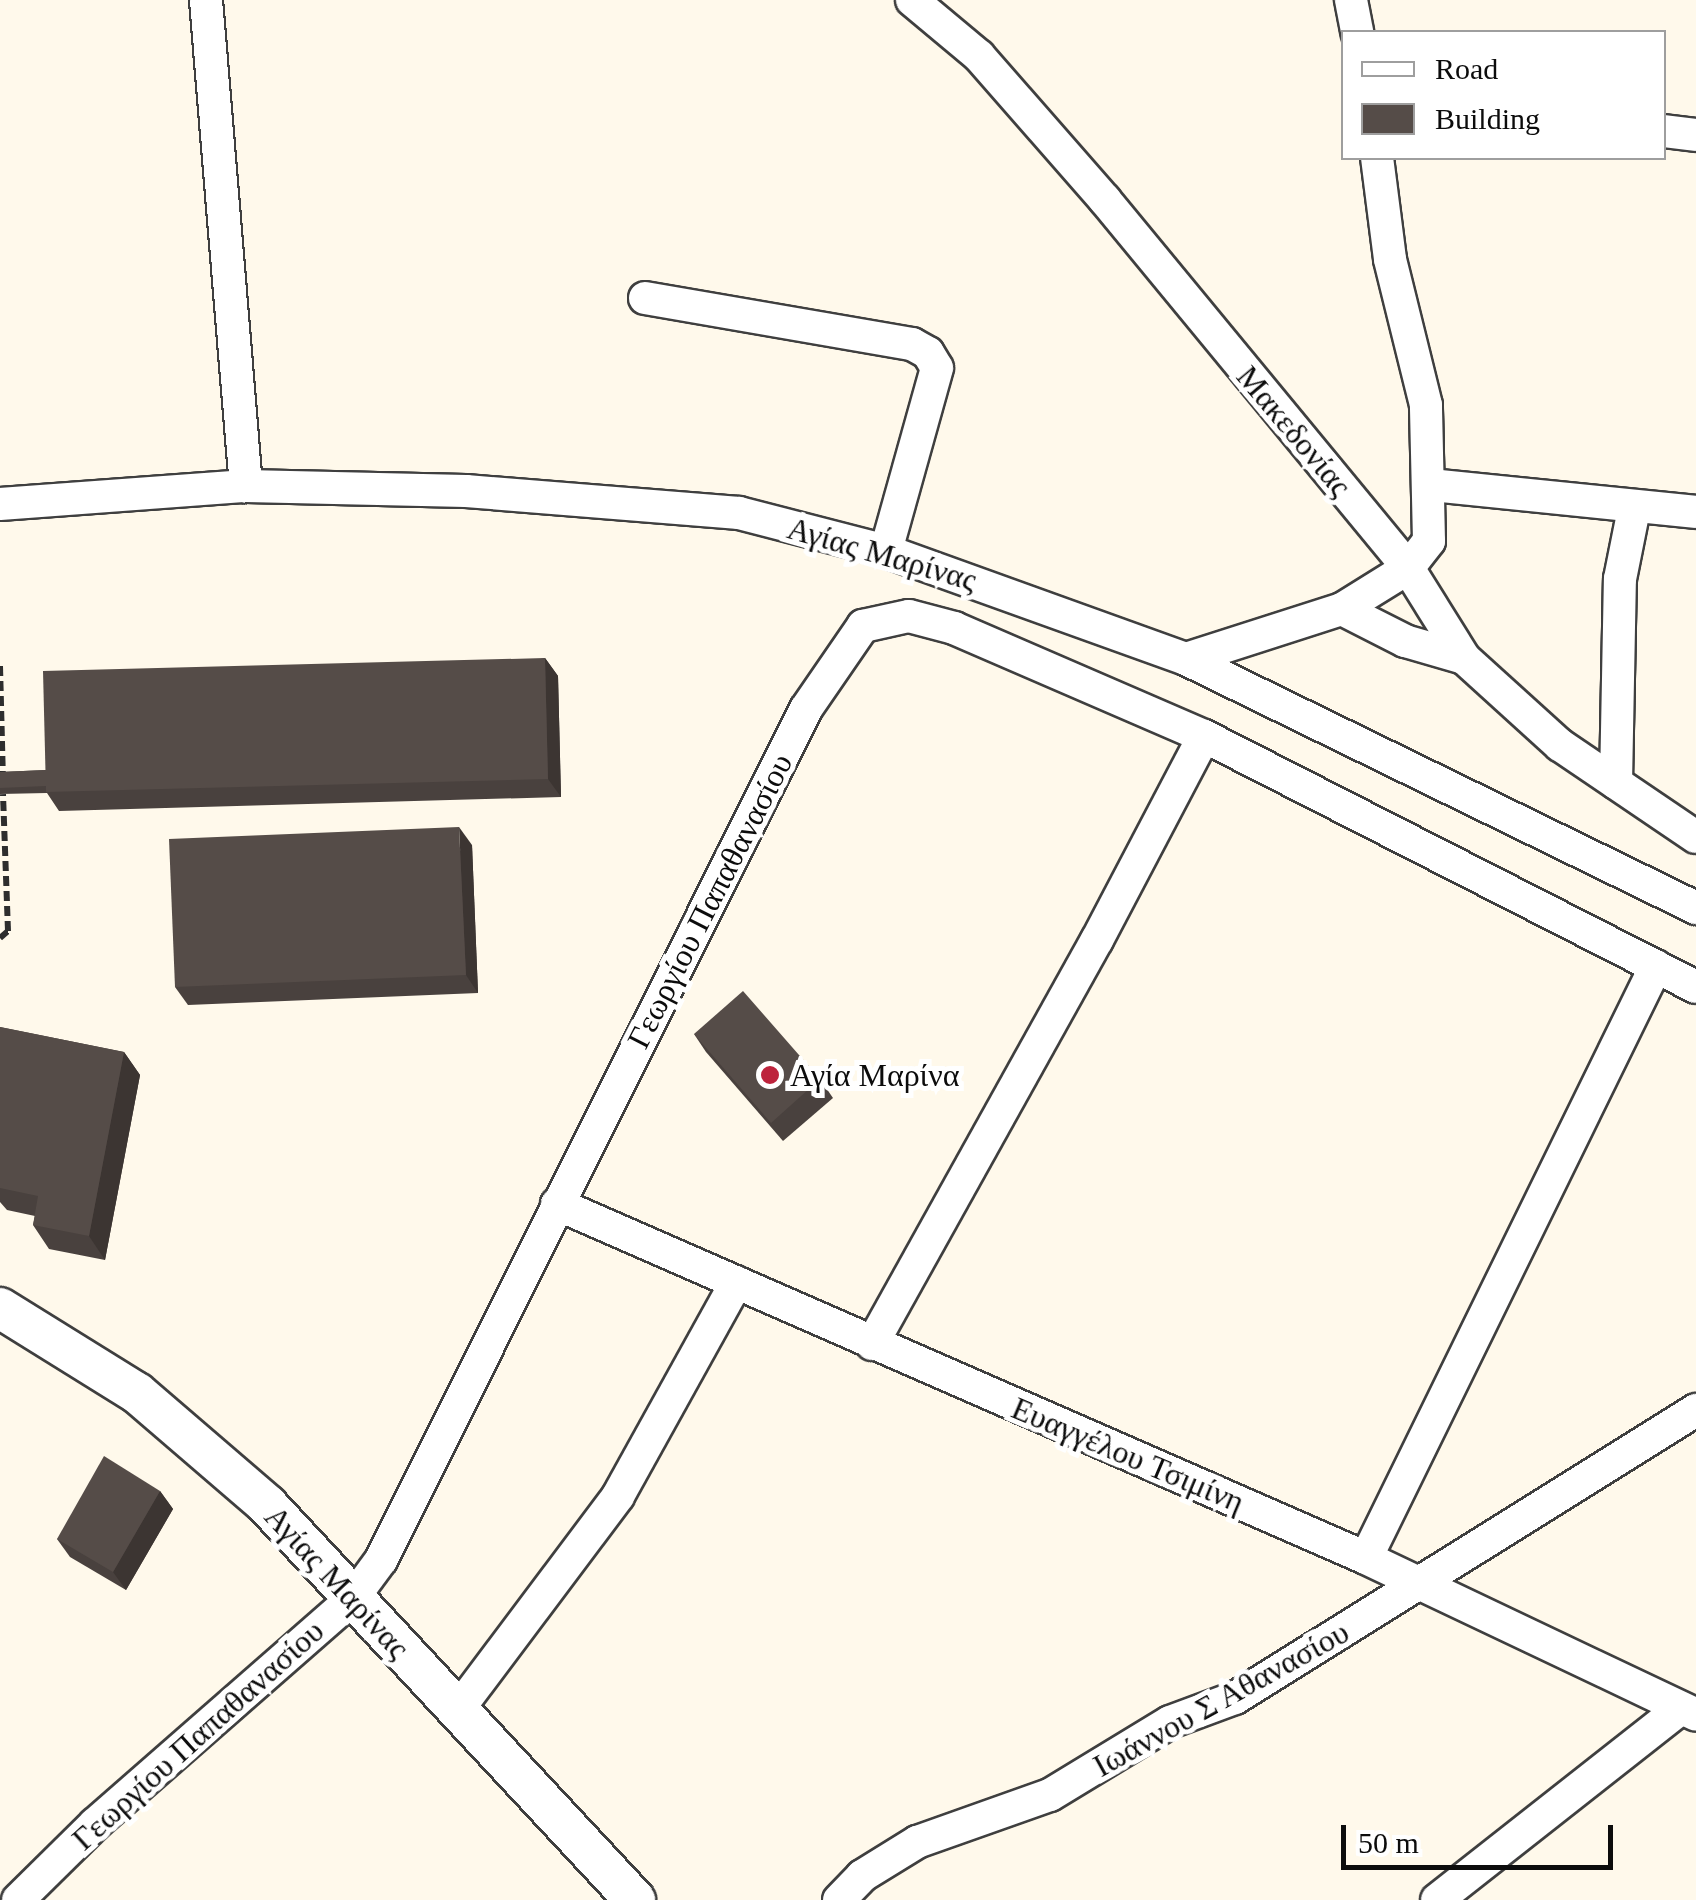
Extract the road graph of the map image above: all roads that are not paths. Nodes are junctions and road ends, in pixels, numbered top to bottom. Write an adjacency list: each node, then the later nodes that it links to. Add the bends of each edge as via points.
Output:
1 (206, 0): 9 (street)
2 (912, 0): 15 (street, Μακεδονίας, via 979,56 1105,200)
3 (1351, 0): 4 (street)
4 (1357, 30)
5 (1666, 131): 6 (street)
6 (1696, 136)
7 (1377, 160): 10 (street, via 1390,259 1426,405)
8 (646, 298): 14 (street, via 912,344 928,353 937,368)
9 (246, 486): 11 (street, Αγίας Μαρίνας); 14 (street, Αγίας Μαρίνας, via 466,492 738,514)
10 (1430, 486): 12 (street); 15 (street, via 1429,541)
11 (0, 504)
12 (1634, 509): 13 (street); 20 (street, via 1620,579)
13 (1696, 512)
14 (886, 551): 18 (street, Αγίας Μαρίνας)
15 (1408, 568): 16 (street); 17 (street, Μακεδονίας)
16 (1342, 609): 17 (street, via 1405,641); 18 (street)
17 (1464, 658): 20 (street, Μακεδονίας, via 1560,745)
18 (1186, 659): 22 (street, Αγίας Μαρίνας)
19 (1204, 736): 23 (street, Γεωργίου Παπαθανασίου); 25 (street, Γεωργίου Παπαθανασίου, via 954,628 909,616 863,626 806,710); 28 (street)
20 (1616, 783): 21 (street, Μακεδονίας)
21 (1696, 838)
22 (1696, 908)
23 (1656, 966): 24 (street, Γεωργίου Παπαθανασίου); 30 (street)
24 (1696, 988)
25 (557, 1204): 26 (street, Ευαγγέλου Τσιμίνη); 32 (street, Γεωργίου Παπαθανασίου, via 381,1560)
26 (736, 1283): 28 (street, Ευαγγέλου Τσιμίνη); 34 (street, via 618,1496)
27 (0, 1308): 32 (street, Αγίας Μαρίνας, via 138,1393 267,1505)
28 (872, 1344): 30 (street, Ευαγγέλου Τσιμίνη)
29 (1696, 1410): 31 (street, Ιωάννου Σ Αθανασίου)
30 (1366, 1558): 31 (street, Ευαγγέλου Τσιμίνη)
31 (1422, 1585): 33 (street, Ευαγγέλου Τσιμίνη); 37 (street, Ιωάννου Σ Αθανασίου, via 1235,1698 1170,1722 1050,1795 903,1850)
32 (353, 1598): 34 (street, Αγίας Μαρίνας); 35 (street, Γεωργίου Παπαθανασίου, via 94,1824)
33 (1689, 1711): 38 (street)
34 (456, 1712): 36 (street, Αγίας Μαρίνας)
35 (18, 1900)
36 (635, 1900)
37 (839, 1900)
38 (1436, 1900)

